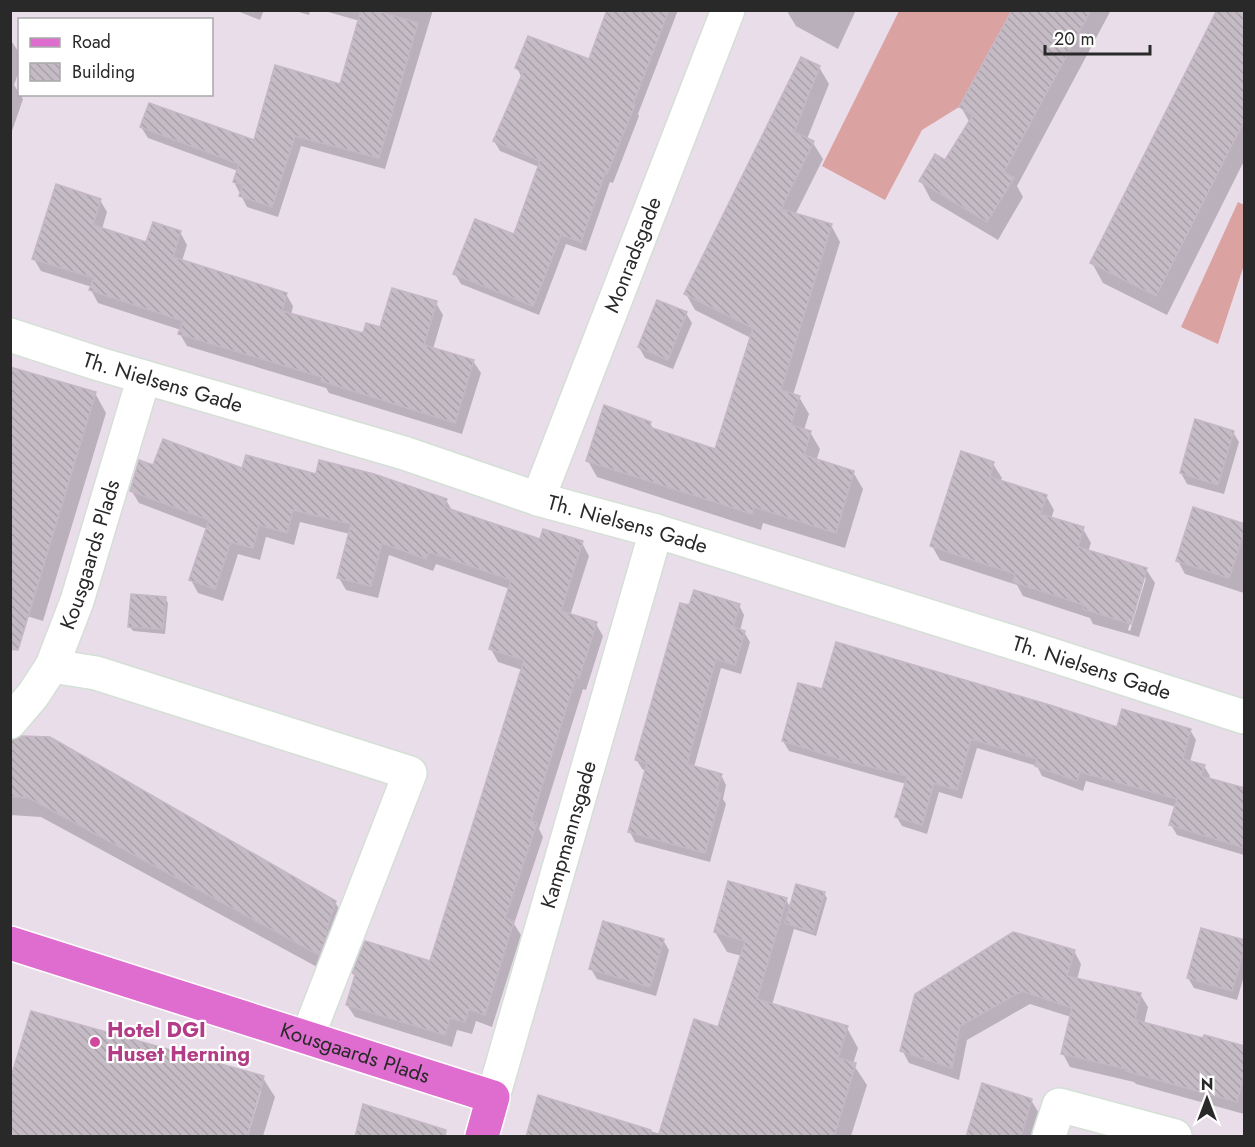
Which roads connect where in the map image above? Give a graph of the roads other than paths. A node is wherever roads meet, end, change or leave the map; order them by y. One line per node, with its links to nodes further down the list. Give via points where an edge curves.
1 (728, 10): 4 (street, Monradsgade)
2 (10, 334): 3 (street, Th. Nielsens Gade)
3 (144, 377): 4 (street, Th. Nielsens Gade, via 404,453); 6 (street, Kousgaards Plads, via 77,601)
4 (538, 499): 5 (street, Th. Nielsens Gade)
5 (656, 531): 7 (street, Th. Nielsens Gade); 11 (street, Kampmannsgade)
6 (52, 666): 8 (street, Kousgaards Plads); 10 (street, via 96,673 410,773)
7 (1245, 717)
8 (10, 722)
9 (10, 943): 10 (main road, Kousgaards Plads)
10 (307, 1038): 11 (main road, Kousgaards Plads)
11 (493, 1097): 12 (main road, Kampmannsgade)
12 (482, 1137)
13 (1049, 1137): 14 (street, via 1059,1105)
14 (1175, 1137)

